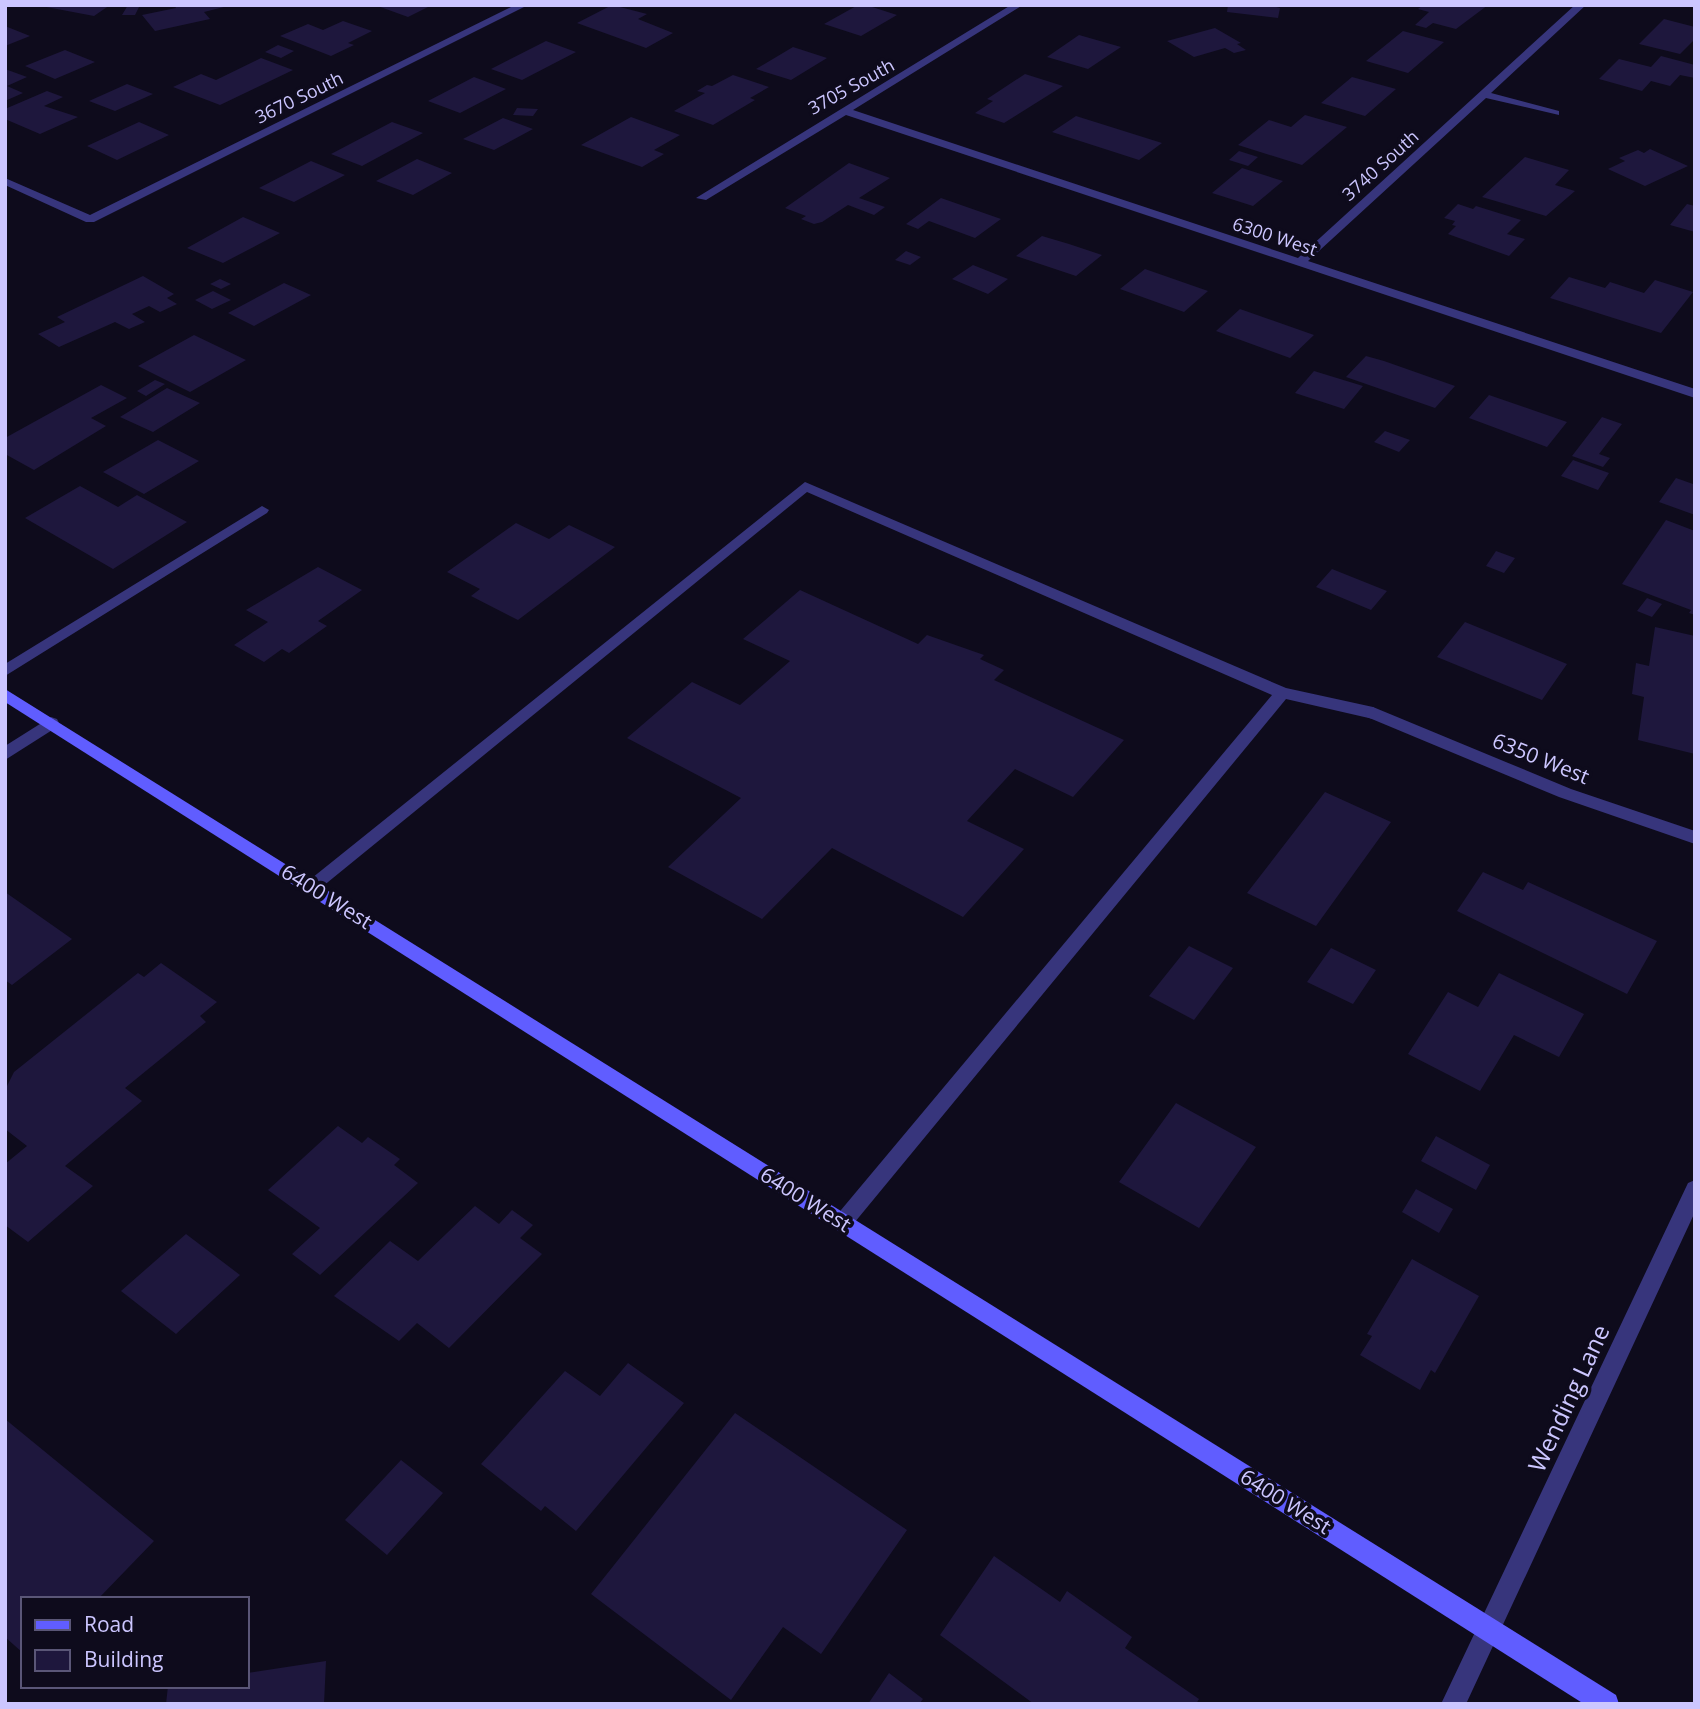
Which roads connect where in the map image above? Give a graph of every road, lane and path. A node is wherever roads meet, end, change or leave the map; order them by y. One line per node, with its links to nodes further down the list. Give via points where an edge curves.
1 (523, 5): 7 (street, 3670 South, via 90,219)
2 (1018, 5): 5 (street, 3705 South)
3 (1581, 5): 4 (street, 3740 South)
4 (1484, 94): 6 (street); 9 (street, 3740 South)
5 (845, 111): 8 (street, 3705 South); 9 (street, 6300 West)
6 (1555, 113)
7 (5, 181)
8 (702, 198)
9 (1300, 262): 10 (street, 6300 West)
10 (1695, 394)
11 (262, 510): 12 (street)
12 (5, 671)
13 (1282, 693): 17 (street, 6350 West, via 1373,713 1565,793); 18 (street, 6350 West, via 805,486); 20 (street)
14 (5, 694): 15 (street, 6400 West)
15 (51, 723): 16 (street); 18 (street, 6400 West)
16 (5, 754)
17 (1695, 838)
18 (311, 886): 20 (street, 6400 West)
19 (1695, 1189): 21 (street, Wending Lane)
20 (842, 1222): 21 (street, 6400 West)
21 (1489, 1629): 22 (street, Wending Lane); 23 (street, 6400 West)
22 (1453, 1704)
23 (1607, 1704)

